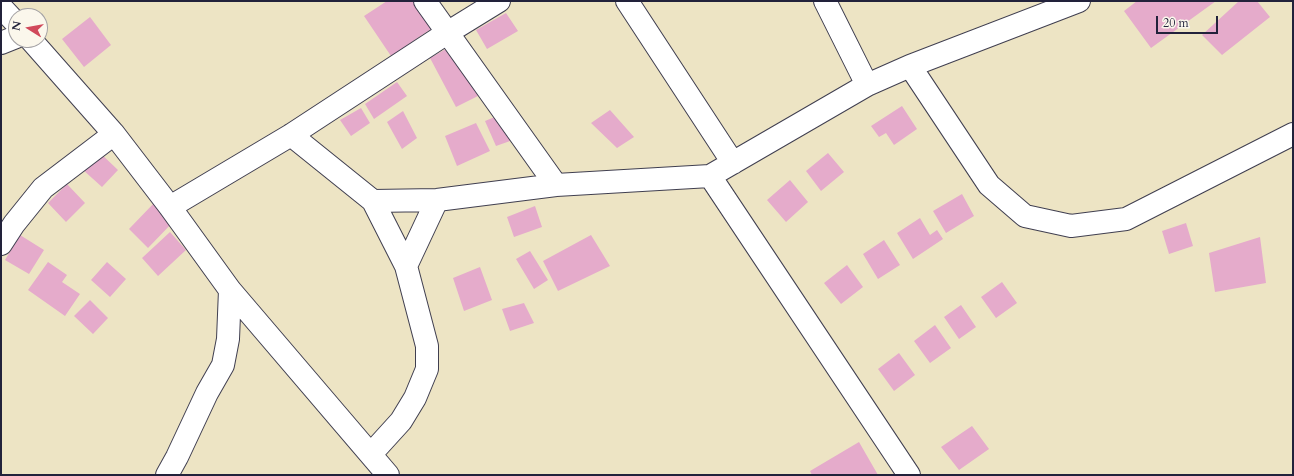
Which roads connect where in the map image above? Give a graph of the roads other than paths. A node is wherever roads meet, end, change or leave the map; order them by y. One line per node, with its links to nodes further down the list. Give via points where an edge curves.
1 (425, 1): 8 (street)
2 (499, 1): 8 (street)
3 (627, 1): 15 (street)
4 (825, 1): 11 (street)
5 (1079, 1): 10 (street)
6 (1, 7): 7 (street)
7 (8, 14)
8 (447, 33): 14 (street); 17 (street)
9 (38, 48): 12 (street)
10 (910, 66): 11 (street); 13 (street, via 989,185 1025,216 1071,226 1126,219)
11 (867, 85): 15 (street)
12 (114, 134): 20 (street); 21 (street, via 43,188)
13 (1293, 134)
14 (290, 135): 19 (street); 20 (street)
15 (733, 163): 16 (street)
16 (710, 176): 17 (street); 27 (street)
17 (556, 185): 18 (street)
18 (437, 200): 19 (street); 22 (street)
19 (373, 201): 22 (street)
20 (170, 207): 23 (street)
21 (1, 244)
22 (406, 266): 24 (street, via 427,346 427,369 415,398 401,421)
23 (230, 290): 24 (street); 25 (street, via 228,338 223,365)
24 (371, 454): 26 (street)
25 (167, 475)
26 (388, 475)
27 (909, 475)

